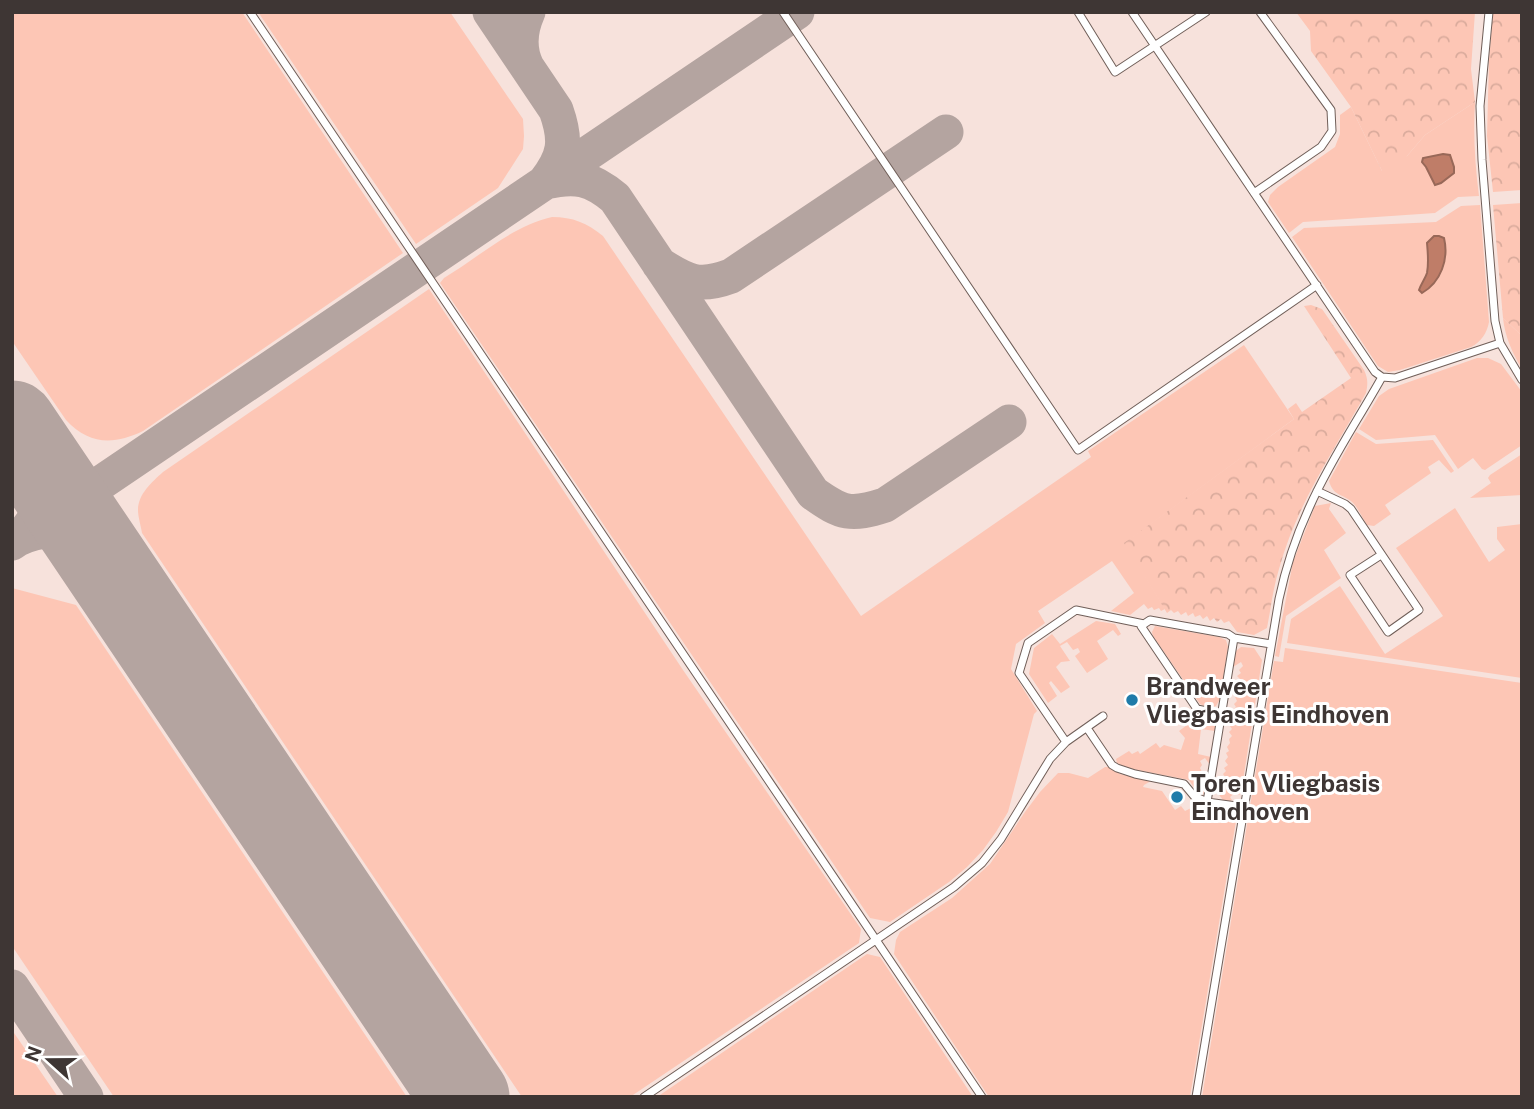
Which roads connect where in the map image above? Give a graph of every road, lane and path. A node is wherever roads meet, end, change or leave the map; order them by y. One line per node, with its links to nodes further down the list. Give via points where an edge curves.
1 (250, 12): 25 (lane)
2 (783, 12): 10 (lane, via 1078,450)
3 (1078, 12): 8 (lane, via 1115,72)
4 (1132, 12): 8 (lane)
5 (1206, 12): 8 (lane)
6 (1260, 12): 9 (lane, via 1331,110 1332,131 1321,147)
7 (1489, 12): 11 (lane, via 1482,160)
8 (1155, 47): 9 (lane)
9 (1254, 193): 10 (lane)
10 (1317, 285): 12 (lane)
11 (1500, 343): 12 (lane, via 1395,378); 13 (lane)
12 (1382, 377): 14 (lane)
13 (1522, 380)
14 (1317, 491): 15 (lane, via 1351,509); 18 (lane, via 1285,571)
15 (1381, 555): 15 (lane, via 1419,610 1388,632 1350,575)
16 (1144, 624): 17 (lane, via 1150,620); 19 (lane, via 1141,626 1197,709); 22 (lane, via 1076,610 1028,643 1019,673)
17 (1234, 638): 18 (lane); 19 (lane)
18 (1271, 644): 24 (lane)
19 (1222, 714): 23 (lane)
20 (1103, 716): 21 (lane)
21 (1087, 728): 22 (lane); 23 (lane, via 1112,765 1185,784 1194,796)
22 (1066, 741): 25 (lane, via 982,863)
23 (1208, 802): 24 (lane)
24 (1244, 807): 28 (lane)
25 (877, 940): 26 (lane); 27 (lane)
26 (644, 1097)
27 (982, 1097)
28 (1196, 1097)

